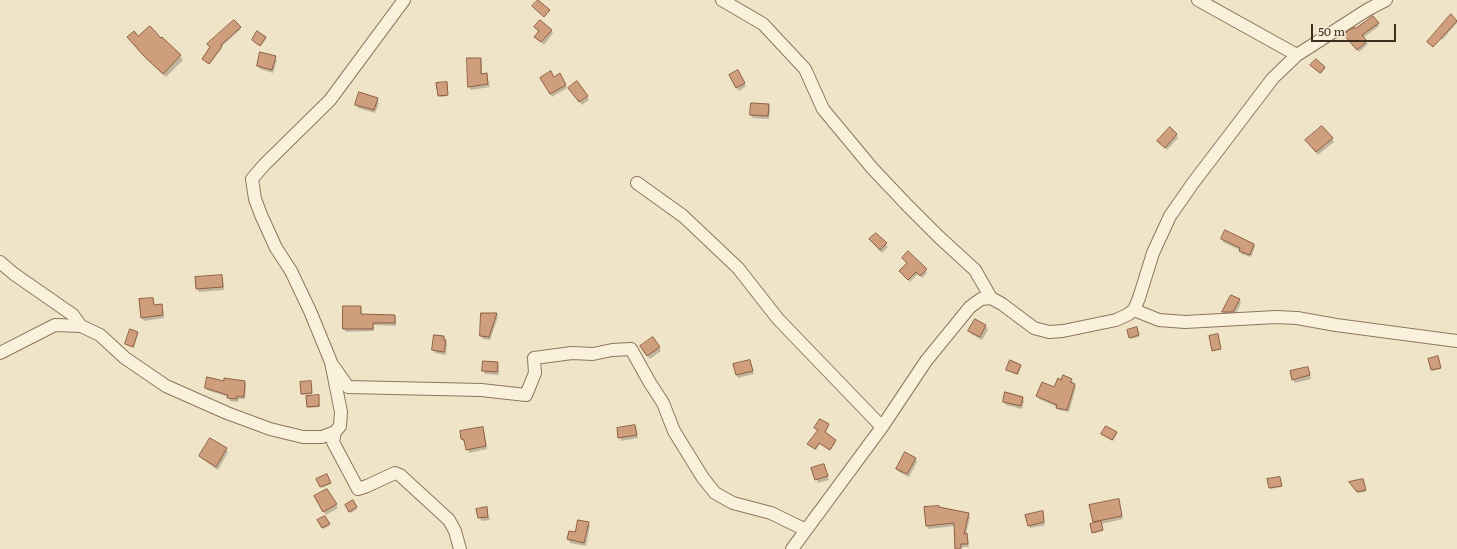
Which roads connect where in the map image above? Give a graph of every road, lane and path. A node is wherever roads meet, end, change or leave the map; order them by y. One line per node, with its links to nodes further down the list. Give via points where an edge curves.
1 (404, 0): 13 (street, via 330,100 252,179 260,215 310,311)
2 (722, 0): 8 (street, via 763,24 805,69 823,109 902,200 975,270)
3 (1198, 0): 5 (street)
4 (1386, 0): 5 (street)
5 (1298, 55): 9 (street, via 1273,78 1170,216 1153,253)
6 (637, 183): 14 (street, via 684,216 738,268 778,319)
7 (0, 262): 10 (street, via 73,315)
8 (991, 298): 9 (street, via 1034,328 1049,332 1116,320); 14 (street, via 980,299 962,316 926,361)
9 (1134, 310): 11 (street, via 1159,320 1185,322 1276,317)
10 (81, 326): 12 (street, via 55,325); 15 (street, via 100,335 125,358 166,386 227,413 270,429 303,437 322,437)
11 (1457, 341)
12 (0, 353)
13 (331, 362): 15 (street, via 341,412 340,426); 16 (street, via 348,387 481,390 526,395 535,373 534,358 631,349 663,403 674,431 715,493 733,503 771,513)
14 (882, 427): 16 (street)
15 (335, 432): 17 (street, via 333,442 358,488 395,473 449,520)
16 (806, 530): 18 (street)
17 (460, 549)
18 (792, 549)

